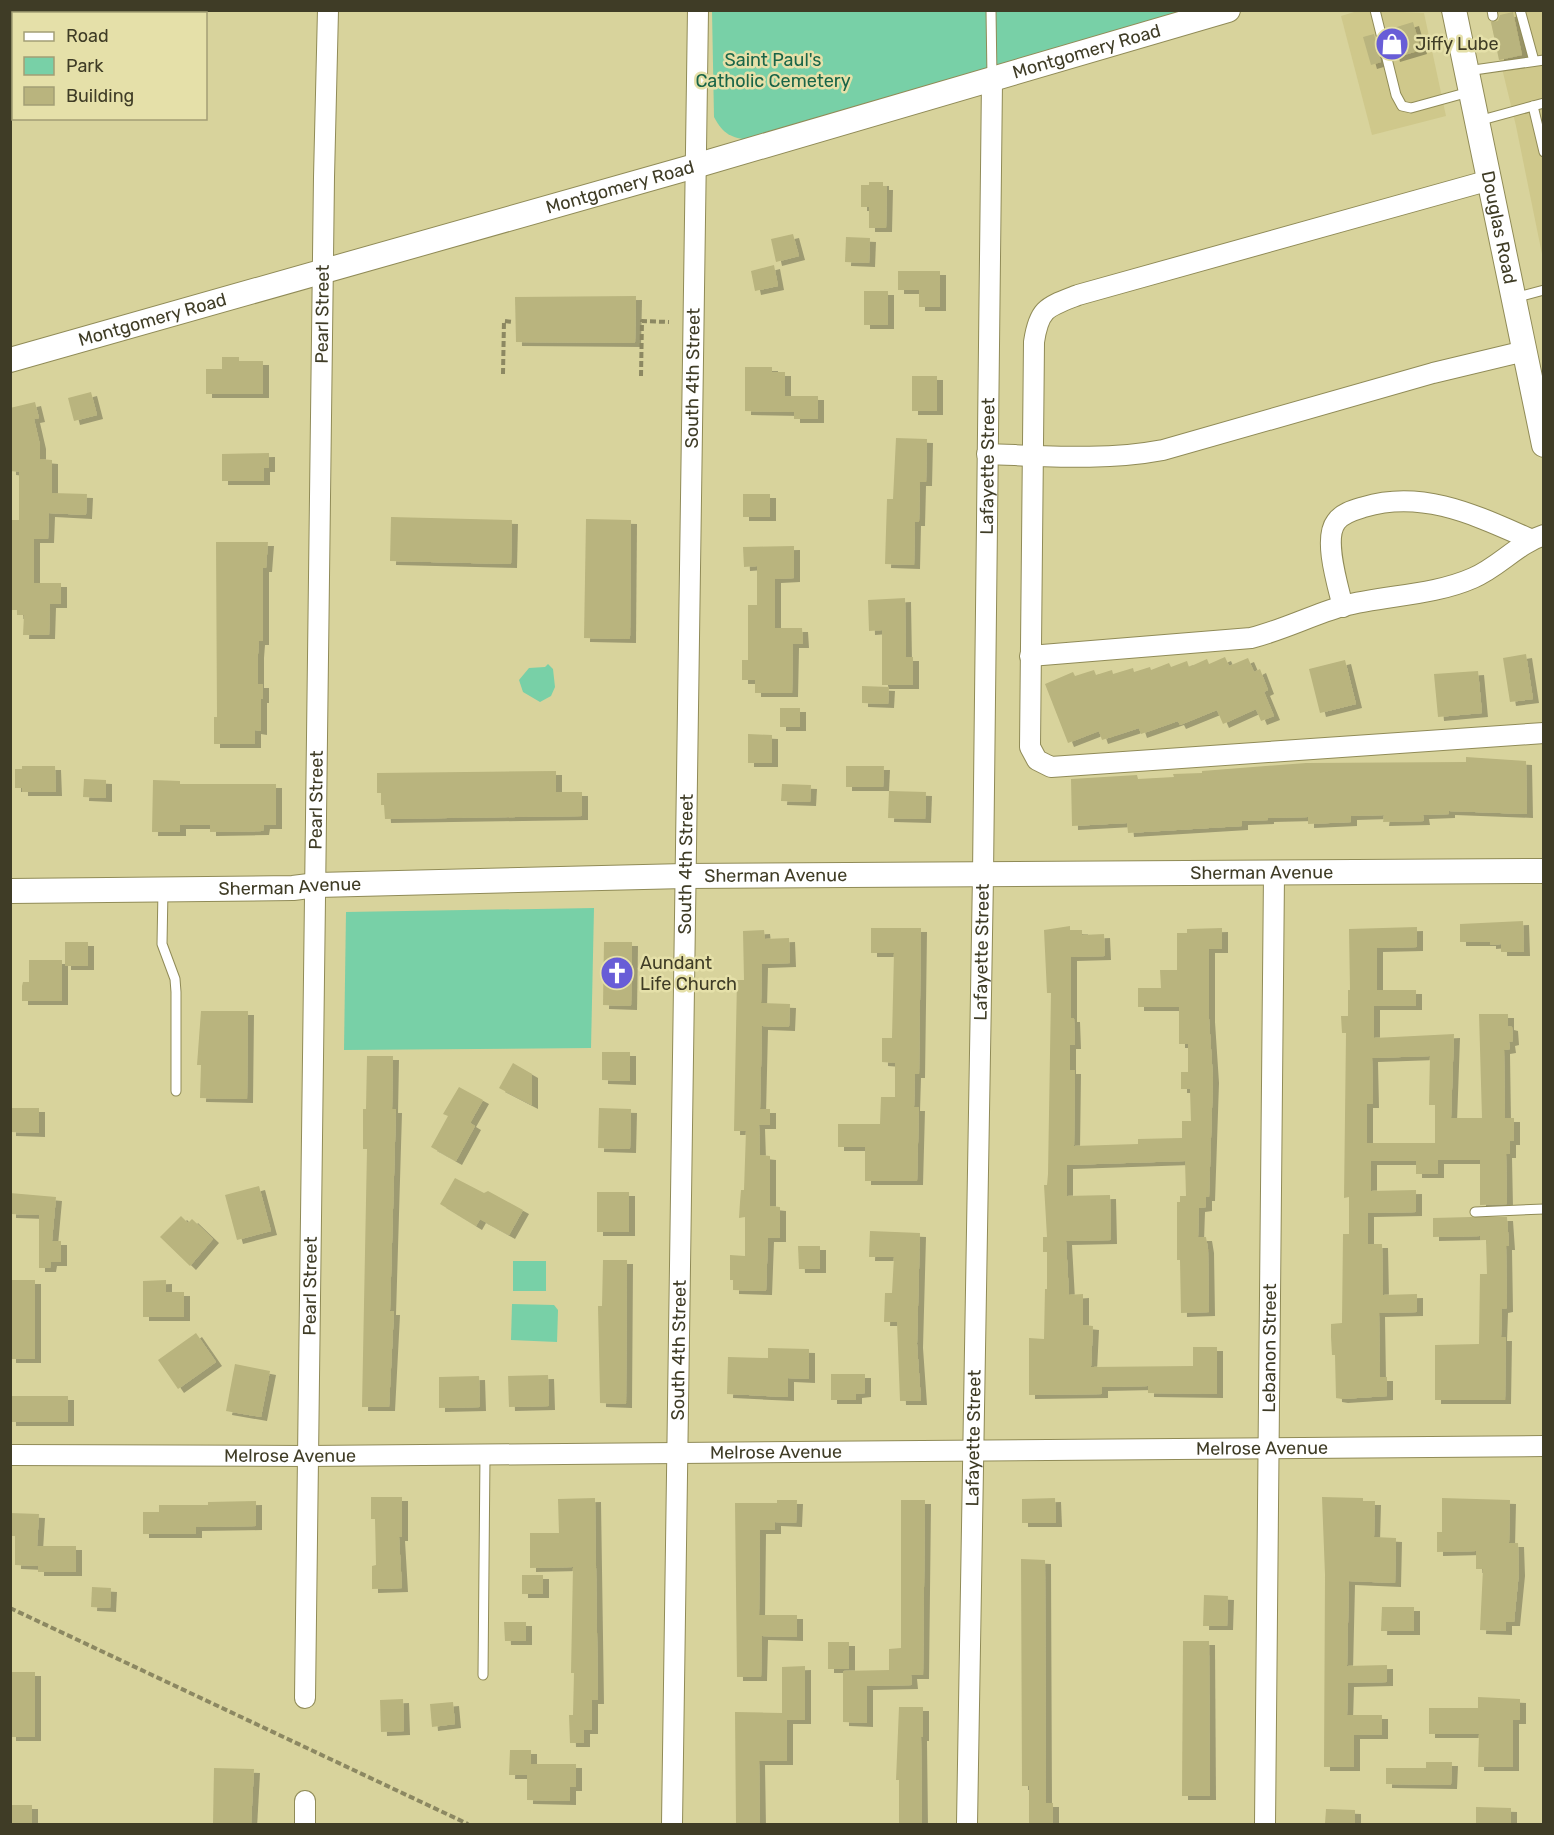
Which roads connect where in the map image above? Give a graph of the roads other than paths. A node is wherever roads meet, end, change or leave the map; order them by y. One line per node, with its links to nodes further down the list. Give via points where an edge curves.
1 (328, 10): 17 (street, Pearl Street)
2 (698, 10): 15 (street, South 4th Street)
3 (991, 10): 9 (lane)
4 (1228, 10): 9 (street, Montgomery Road)
5 (1374, 10): 10 (lane, via 1402,106 1411,108)
6 (1454, 10): 10 (street, Douglas Road)
7 (1520, 10): 8 (lane)
8 (1539, 60): 10 (lane, via 1503,62)
9 (992, 81): 15 (street, Montgomery Road); 23 (street, Lafayette Street)
10 (1469, 81): 13 (street, Douglas Road)
11 (1544, 103): 12 (lane)
12 (1533, 106): 13 (lane); 14 (lane)
13 (1478, 121): 16 (street, Douglas Road)
14 (1544, 152)
15 (695, 166): 17 (street, Montgomery Road); 32 (street, South 4th Street)
16 (1490, 180): 19 (street, Douglas Road); 24 (street, via 1047,307 1037,321 1034,342)
17 (322, 270): 21 (street, Montgomery Road); 33 (street, Pearl Street)
18 (1544, 290): 19 (lane)
19 (1514, 298): 20 (street, Douglas Road)
20 (1525, 351): 22 (street, Douglas Road); 24 (street, via 1433,373 1163,450 1123,456)
21 (10, 360)
22 (1544, 445)
23 (987, 454): 24 (street); 31 (street, Lafayette Street)
24 (1033, 456): 27 (street)
25 (1537, 537): 26 (street, via 1474,578); 26 (street, via 1430,502 1373,504 1348,512 1335,522 1330,543)
26 (1342, 607): 27 (street, via 1251,638)
27 (1030, 656): 28 (street, via 1030,747 1037,760 1051,767)
28 (1544, 733)
29 (1544, 871): 30 (street, Sherman Avenue)
30 (1274, 874): 31 (street, Sherman Avenue); 40 (street, Lebanon Street)
31 (983, 875): 32 (street, Sherman Avenue); 41 (street, Lafayette Street)
32 (684, 876): 33 (street, Sherman Avenue); 42 (street, South 4th Street)
33 (317, 885): 34 (street, Sherman Avenue); 45 (street, Pearl Street)
34 (163, 890): 35 (street, Sherman Avenue); 36 (lane, via 162,944 176,992)
35 (10, 891)
36 (176, 1091)
37 (1544, 1209): 38 (lane)
38 (1475, 1212)
39 (1544, 1446): 40 (street, Melrose Avenue)
40 (1269, 1447): 41 (street, Melrose Avenue); 52 (street, Lebanon Street)
41 (974, 1451): 42 (street, Melrose Avenue); 51 (street, Lafayette Street)
42 (675, 1453): 44 (street, Melrose Avenue); 50 (street, South 4th Street)
43 (10, 1455): 45 (street, Melrose Avenue)
44 (485, 1455): 45 (street, Melrose Avenue); 46 (lane)
45 (308, 1456): 47 (street, Pearl Street)
46 (483, 1675)
47 (305, 1698)
48 (305, 1801): 49 (street)
49 (305, 1824)
50 (672, 1824)
51 (967, 1824)
52 (1265, 1824)

